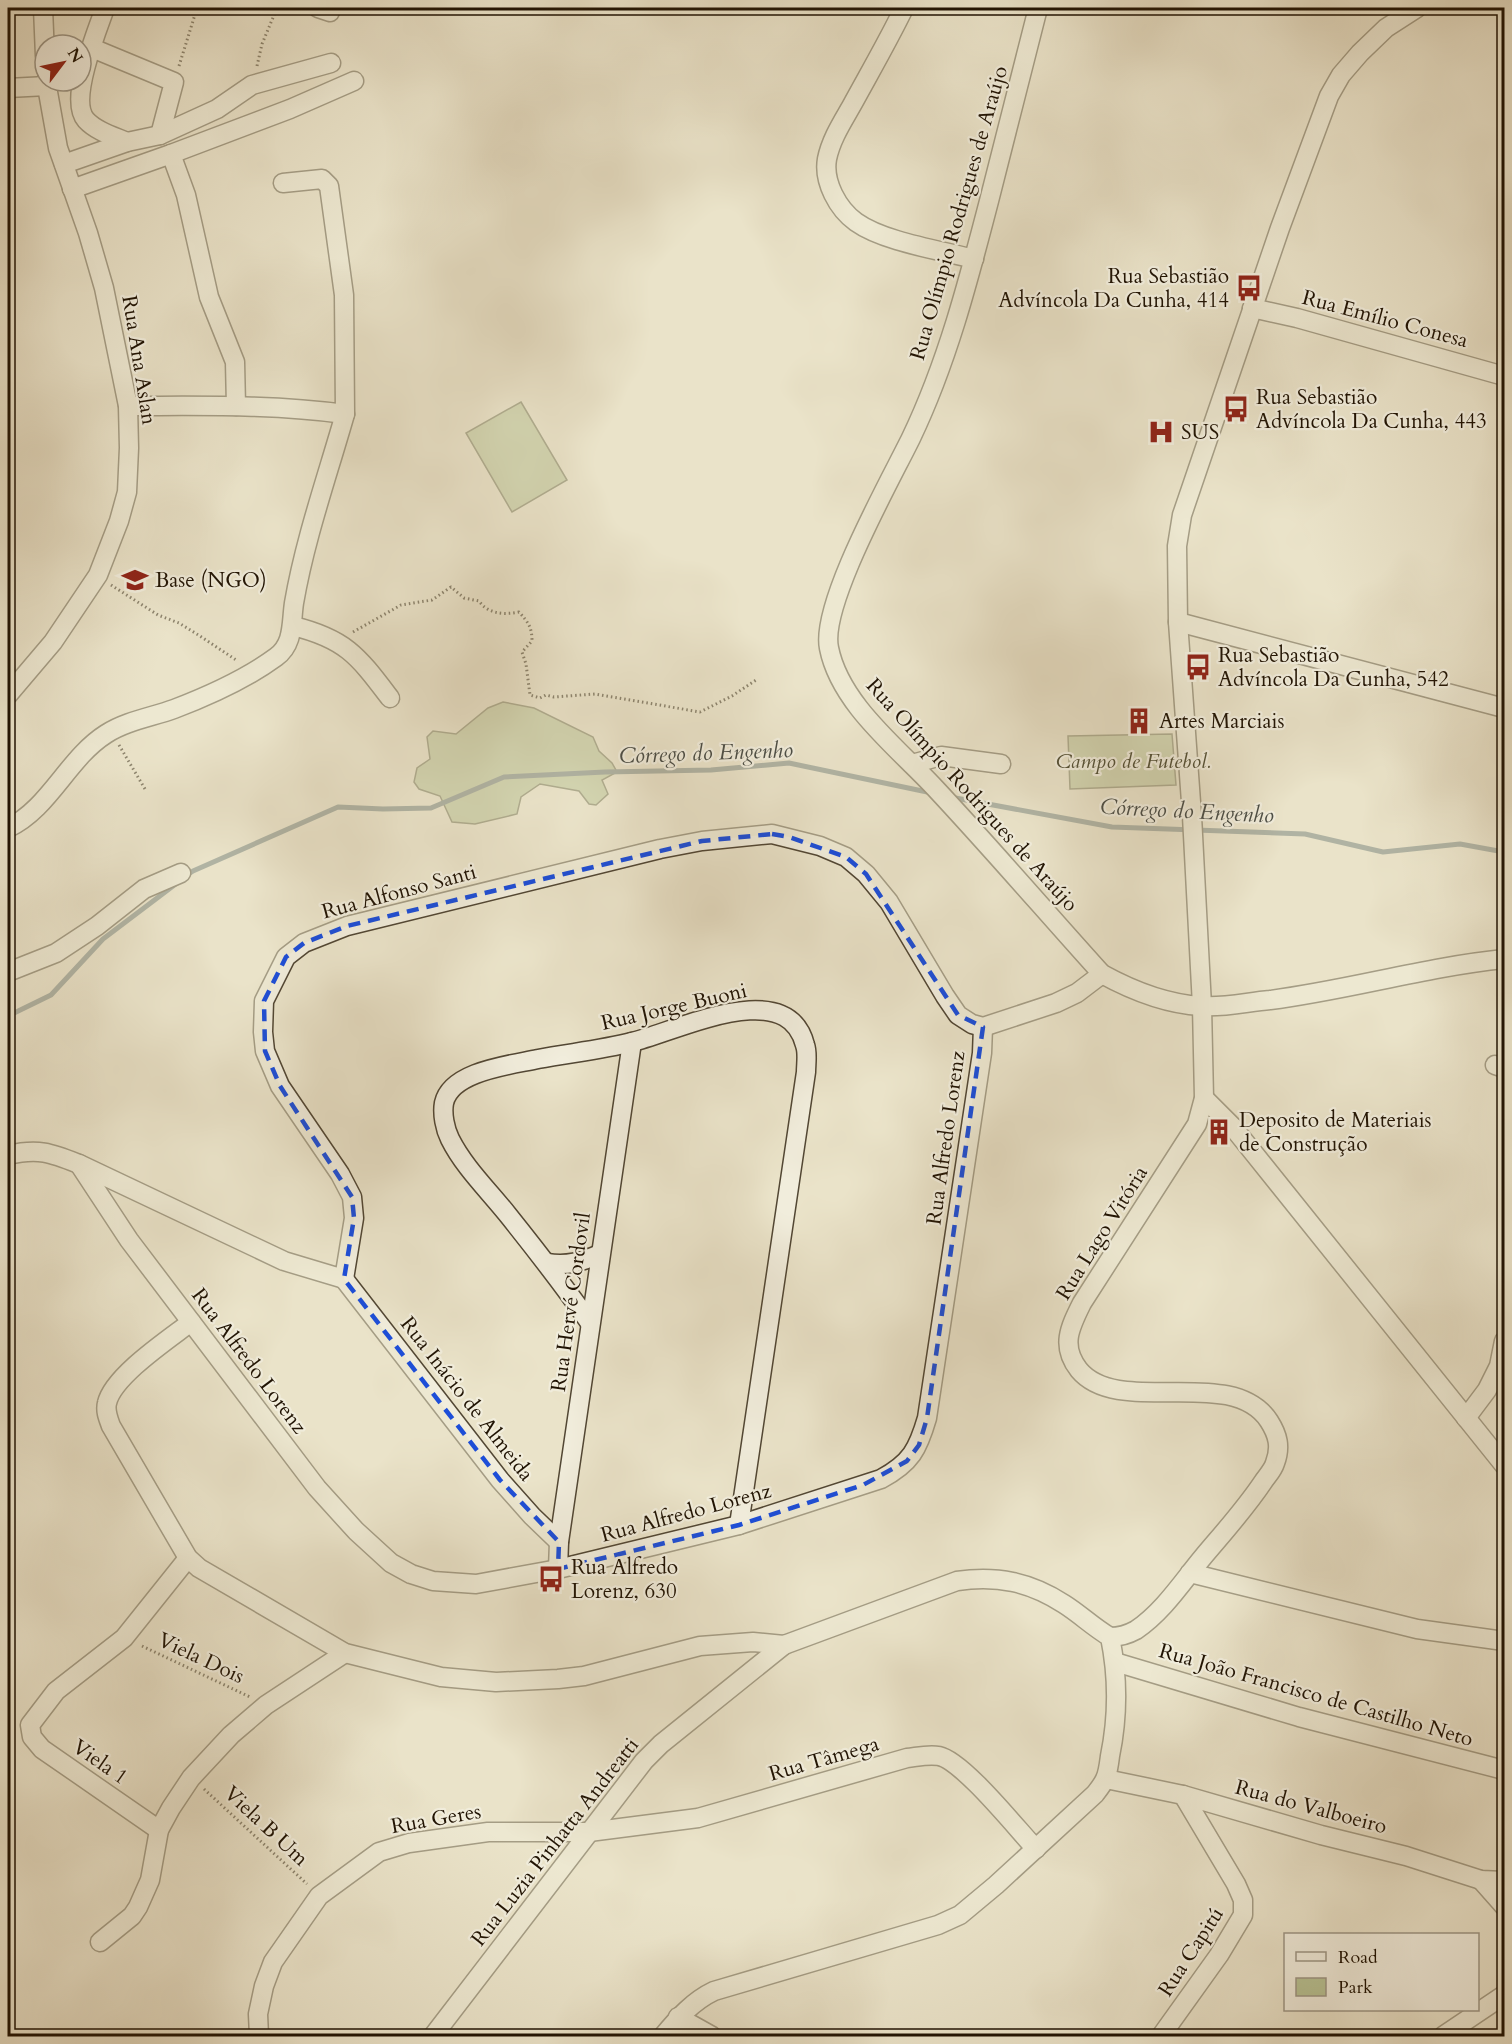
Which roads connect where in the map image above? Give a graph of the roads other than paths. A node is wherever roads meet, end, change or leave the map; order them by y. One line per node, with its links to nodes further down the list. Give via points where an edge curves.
1 (43, 8): 6 (street)
2 (105, 8): 7 (street)
3 (904, 8): 21 (street, via 836,134 827,159 827,178 832,193 857,223 893,238)
4 (1038, 8): 21 (street, Rua Olímpio Rodrigues de Araújo)
5 (1417, 8): 22 (street, Rua Lago Vitória, via 1386,28 1360,53 1329,96)
6 (44, 33)
7 (93, 45)
8 (93, 48): 15 (street, via 174,82)
9 (331, 63): 15 (street, via 252,85 217,109)
10 (354, 81): 17 (street)
11 (33, 85): 12 (street)
12 (8, 88)
13 (48, 93): 18 (street, Rua Ana Aslan)
14 (80, 93): 16 (street, via 84,118 95,128)
15 (160, 135): 16 (street)
16 (127, 142): 18 (street)
17 (171, 154): 20 (street); 25 (street, via 186,195 209,297 235,362)
18 (61, 156): 20 (street, Rua Ana Aslan)
19 (283, 183): 26 (street, via 322,179 329,186 344,295)
20 (72, 189): 24 (street, Rua Ana Aslan, via 104,288)
21 (974, 259): 32 (street, Rua Olímpio Rodrigues de Araújo, via 946,353 916,428 846,571 828,636 833,663 845,686 863,713)
22 (1252, 308): 23 (street, Rua Emílio Conesa); 27 (street, Rua Lago Vitória, via 1182,515 1177,546)
23 (1504, 376)
24 (128, 406): 25 (street); 29 (street, Rua Ana Aslan, via 127,492 98,575 53,642)
25 (236, 406): 26 (street)
26 (345, 414): 28 (street, via 302,562)
27 (1178, 622): 31 (street); 39 (street, Rua Lago Vitória)
28 (293, 626): 30 (street, via 322,633 340,643); 34 (street, via 283,651 252,672 202,697 108,733 86,750 29,814)
29 (8, 695)
30 (390, 698)
31 (1504, 708)
32 (912, 764): 33 (street, via 941,756); 38 (street, Rua Olímpio Rodrigues de Araújo)
33 (1001, 764)
34 (8, 828)
35 (181, 873): 37 (street, via 144,889 56,953)
36 (1504, 959): 39 (street, Rua Olímpio Rodrigues de Araújo, via 1451,965 1300,996)
37 (8, 972)
38 (1102, 974): 39 (street, Rua Olímpio Rodrigues de Araújo, via 1150,997); 40 (street, via 1056,1003)
39 (1202, 1006): 42 (street, Rua Lago Vitória)
40 (983, 1027): 47 (street, Rua Alfonso Santi, via 958,1015 889,902 866,874 846,858 820,846 772,834 660,849 346,926 304,943 286,957 264,1000 263,1032 265,1051 280,1086 352,1197 354,1218); 53 (street, Rua Alfredo Lorenz, via 929,1406 919,1445 908,1461 881,1479)
41 (632, 1042): 45 (street, Rua Hervé Cordovil); 46 (street, Rua Jorge Buoni, via 487,1069 449,1090 444,1104 450,1138 469,1168); 53 (street, Rua Jorge Buoni, via 757,1008 791,1019 806,1046 806,1072)
42 (1204, 1098): 51 (street, via 1232,1126); 57 (street, Rua Lago Vitória, via 1197,1124 1082,1303 1068,1338 1074,1364 1092,1382 1119,1390 1240,1398 1257,1406 1269,1420 1279,1442 1275,1465)
43 (8, 1155): 44 (street, via 46,1152)
44 (80, 1164): 47 (street, via 284,1261); 48 (street, Rua Alfredo Lorenz)
45 (600, 1254): 46 (street, via 575,1264); 49 (street, Rua Hervé Cordovil)
46 (547, 1263): 49 (street, Rua Jorge Buoni)
47 (344, 1280): 54 (street, Rua Inácio de Almeida, via 500,1480)
48 (191, 1322): 55 (street, via 121,1379 110,1394 106,1413); 56 (street, Rua Alfredo Lorenz, via 317,1488 392,1563 433,1581 476,1584)
49 (590, 1323): 54 (street, Rua Hervé Cordovil)
50 (1504, 1341): 51 (street, via 1487,1390)
51 (1466, 1418): 52 (street)
52 (1504, 1465)
53 (740, 1525): 56 (street, Rua Alfredo Lorenz)
54 (559, 1542): 56 (street, Rua Hervé Cordovil)
55 (188, 1558): 61 (street); 66 (street, Viela 1, via 124,1638 56,1691 31,1720 29,1729 42,1749)
56 (558, 1569)
57 (1190, 1573): 58 (street, Rua Lago Vitória, via 1166,1603 1136,1630); 59 (street, via 1417,1629)
58 (1110, 1637): 60 (street, via 1037,1588 978,1578 957,1581); 62 (street)
59 (1504, 1641)
60 (784, 1645): 61 (street, via 753,1642 700,1646 584,1676 496,1682 441,1677); 67 (street, Rua Luzia Pinhatta Andreatti, via 661,1744)
61 (345, 1653): 66 (street, via 266,1705 231,1735 191,1778)
62 (1115, 1662): 63 (street, Rua João Francisco de Castilho Neto, via 1299,1717); 64 (street, via 1117,1690)
63 (1504, 1770)
64 (1106, 1779): 65 (street, Rua do Valboeiro); 68 (street)
65 (1183, 1795): 69 (street, Rua do Valboeiro); 79 (street, Rua Capitú, via 1236,1884 1243,1915)
66 (159, 1830): 72 (street, via 150,1880 138,1907)
67 (589, 1832): 68 (street, Rua Tâmega, via 698,1818 907,1758 941,1756 973,1780); 75 (street, Rua Geres, via 488,1832 409,1843 379,1852 320,1896 273,1962 258,2014); 76 (street, Rua Luzia Pinhatta Andreatti)
68 (1035, 1849): 74 (street, via 960,1915 938,1925 723,1987)
69 (1480, 1880): 70 (street, Rua do Valboeiro); 71 (street)
70 (1504, 1881)
71 (1504, 1906)
72 (100, 1942)
73 (1504, 1995): 80 (street)
74 (678, 2017): 77 (street); 78 (street)
75 (259, 2037)
76 (433, 2037)
77 (663, 2037)
78 (712, 2037)
79 (1161, 2037)
80 (1443, 2037)

